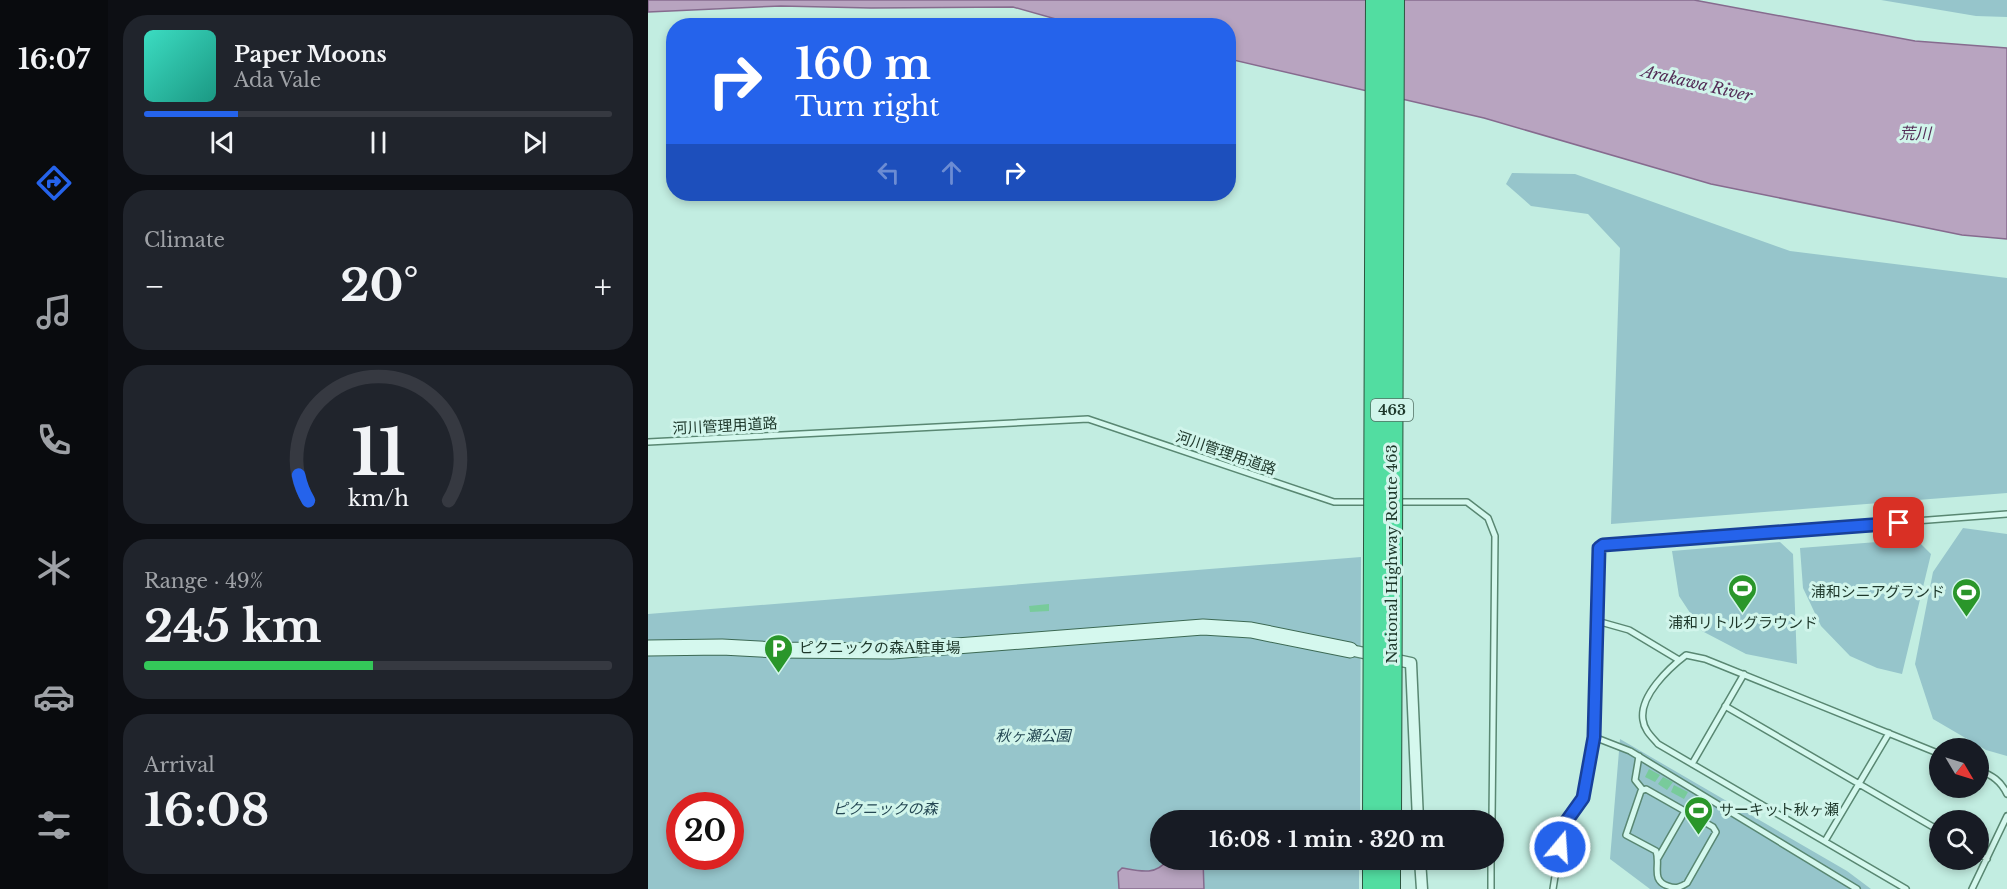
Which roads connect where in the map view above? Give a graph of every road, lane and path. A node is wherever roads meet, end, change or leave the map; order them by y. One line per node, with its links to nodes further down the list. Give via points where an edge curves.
1 (1376, 0): 22 (highway, National Highway Route 463 / 463, bridge)
2 (1394, 0): 23 (highway, National Highway Route 463 / 463, bridge)
3 (648, 442): 4 (lane, 河川管理用道路, via 1088,419 1334,502)
4 (1378, 502)
5 (1389, 502): 25 (lane, via 1467,502 1488,518 1495,536)
6 (2007, 514): 7 (lane, via 1603,545 1598,552)
7 (1597, 621): 10 (lane, via 1629,630); 14 (lane)
8 (648, 648): 9 (street, via 892,651 1203,627 1251,630)
9 (1350, 650): 24 (street, via 1411,663)
10 (1679, 660): 11 (lane, via 1686,655 1705,659); 17 (lane, via 1660,678 1645,702 1642,719 1658,744)
11 (1744, 674): 12 (lane); 13 (lane)
12 (1725, 706): 17 (lane); 19 (lane)
13 (1889, 733): 15 (lane); 19 (lane)
14 (1594, 737): 16 (lane); 41 (lane, via 1583,798 1563,826)
15 (1929, 749)
16 (1639, 756): 20 (lane, via 1635,780); 42 (lane)
17 (1692, 764): 29 (lane)
18 (1989, 774): 21 (lane)
19 (1859, 784): 28 (lane); 29 (lane)
20 (1643, 790): 26 (lane); 31 (lane, via 1626,835 1656,851)
21 (2007, 794)
22 (1373, 810)
23 (1390, 810)
24 (1418, 810)
25 (1492, 810)
26 (1685, 811): 31 (lane); 31 (lane, via 1713,827 1714,838 1687,883 1680,887 1661,883 1657,877)
27 (2007, 816): 30 (lane)
28 (1929, 825)
29 (1824, 842): 43 (lane)
30 (1989, 855)
31 (1658, 858)
32 (1373, 870): 37 (highway)
33 (1390, 870): 38 (highway)
34 (1421, 870): 39 (street)
35 (1491, 870): 40 (lane)
36 (1982, 870): 44 (lane)
37 (1373, 889)
38 (1390, 889)
39 (1422, 889)
40 (1491, 889)
41 (1552, 889)
42 (1857, 889)
43 (1906, 889)
44 (1972, 889)

